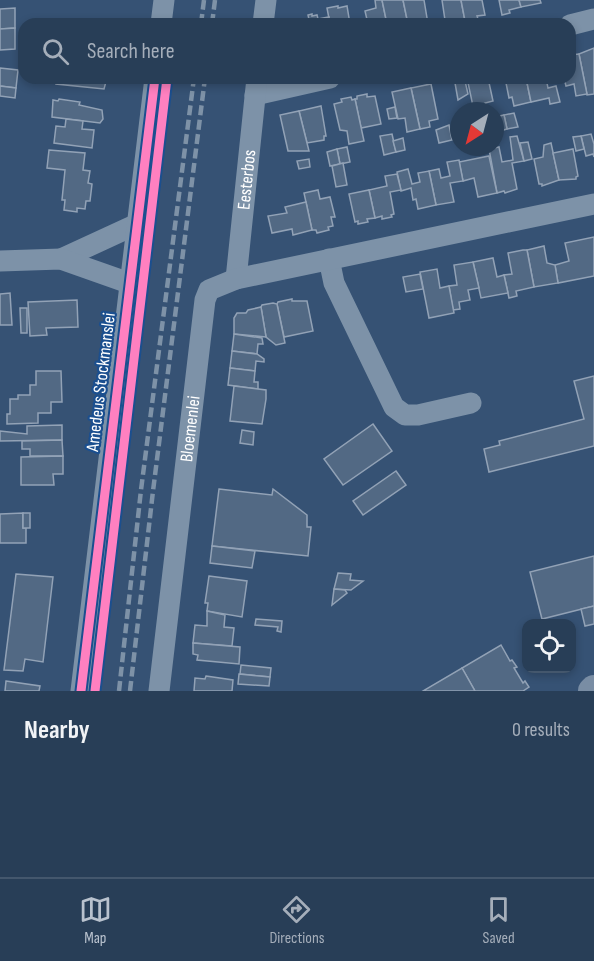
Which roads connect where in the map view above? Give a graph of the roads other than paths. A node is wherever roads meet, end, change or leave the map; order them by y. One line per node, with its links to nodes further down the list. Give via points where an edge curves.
1 (164, 0): 3 (street)
2 (266, 0): 4 (street)
3 (162, 18)
4 (264, 18)
5 (594, 20): 6 (street)
6 (576, 24)
7 (154, 84): 11 (street, Amedeus Stockmanslei)
8 (274, 84): 9 (street)
9 (256, 86): 15 (street, Eesterbos)
10 (594, 204): 13 (street, Bloemenlei)
11 (137, 224): 12 (street); 16 (street, Amedeus Stockmanslei)
12 (61, 259): 14 (street); 16 (street)
13 (329, 259): 15 (street, Bloemenlei); 17 (street, via 334,283 394,407 405,415 418,415)
14 (0, 261)
15 (236, 279): 19 (street, Bloemenlei, via 214,286 205,300)
16 (129, 283): 18 (street, Amedeus Stockmanslei)
17 (471, 403)
18 (81, 691)
19 (159, 691)

